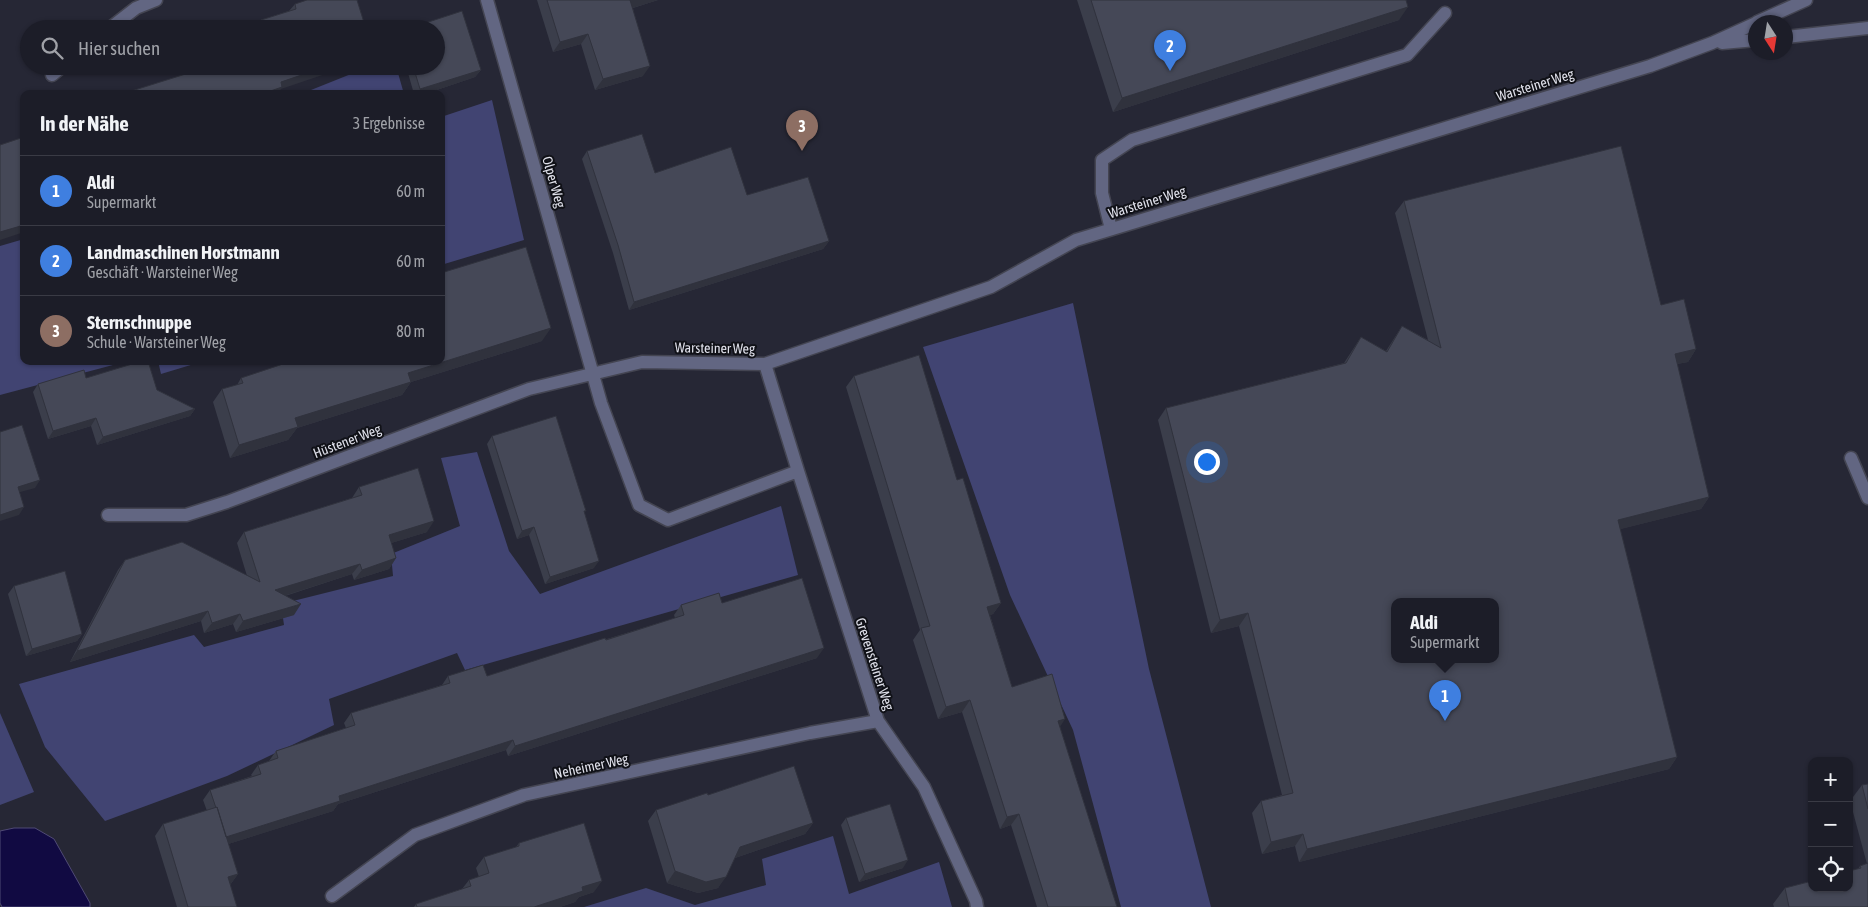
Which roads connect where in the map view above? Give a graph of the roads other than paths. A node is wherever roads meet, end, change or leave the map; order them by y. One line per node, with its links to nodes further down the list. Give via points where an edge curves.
1 (156, 0): 6 (street, via 136,8)
2 (487, 0): 14 (street, Olper Weg)
3 (1806, 0): 5 (street, Warsteiner Weg)
4 (1445, 13): 12 (street, via 1407,55 1132,140 1102,160 1102,193)
5 (1773, 15)
6 (121, 20)
7 (1748, 27): 11 (street, Warsteiner Weg)
8 (1868, 28): 9 (street)
9 (1793, 36)
10 (1748, 41): 11 (street, Warsteiner Weg)
11 (1712, 43): 12 (street, Warsteiner Weg, via 1650,66)
12 (1111, 229): 13 (street, Warsteiner Weg, via 1076,240 991,287)
13 (766, 364): 14 (street, Warsteiner Weg, via 642,362); 16 (street, Grevensteiner Weg)
14 (594, 372): 16 (street, via 601,403 638,505 668,520); 18 (street, Hüstener Weg, via 528,389 186,515)
15 (1851, 458): 17 (street)
16 (798, 471): 19 (street, Grevensteiner Weg)
17 (1868, 498)
18 (108, 515)
19 (878, 721): 20 (street, Neheimer Weg, via 524,795 415,835); 21 (street, Grevensteiner Weg, via 924,787)
20 (332, 896)
21 (977, 907)

